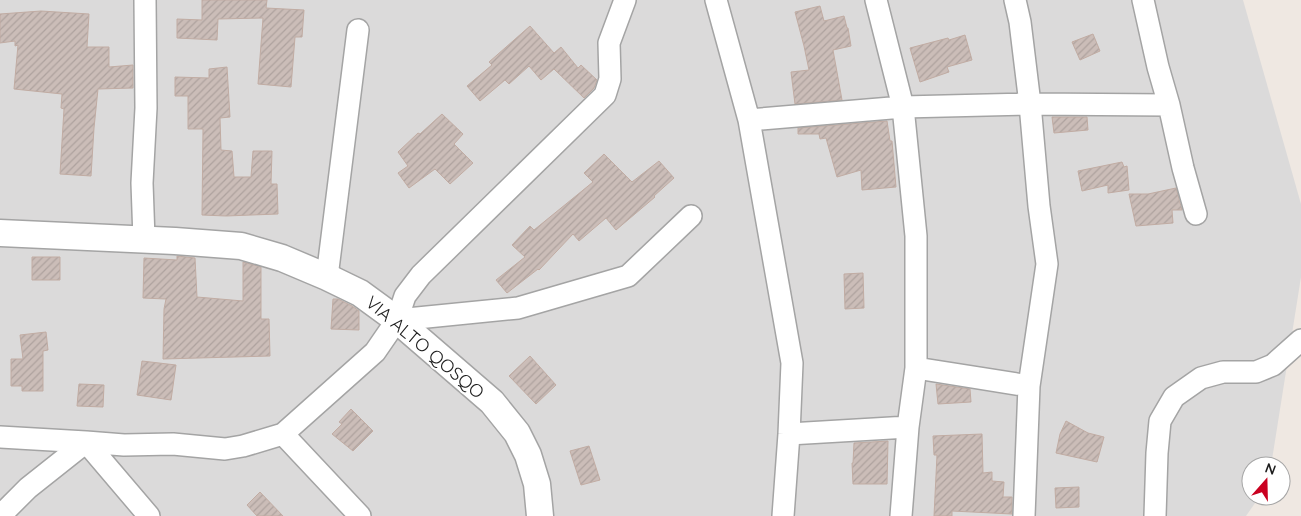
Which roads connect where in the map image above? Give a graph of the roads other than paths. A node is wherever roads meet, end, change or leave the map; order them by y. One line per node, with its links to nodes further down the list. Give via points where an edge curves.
1 (145, 0): 15 (street)
2 (624, 0): 17 (street, via 609,43 610,79 605,94 421,275 405,296)
3 (716, 0): 11 (street)
4 (876, 0): 10 (street)
5 (1015, 0): 8 (street)
6 (1143, 0): 9 (street)
7 (358, 30): 16 (street)
8 (1030, 104): 9 (street); 10 (street); 20 (street, via 1047,264)
9 (1169, 105): 12 (street)
10 (903, 107): 11 (street); 19 (street, via 916,236)
11 (749, 120): 23 (street, via 792,363)
12 (1196, 214)
13 (691, 216): 17 (street, via 628,276 518,308)
14 (0, 233): 15 (street, VIA ALTO QOSQO)
15 (144, 239): 16 (street, VIA ALTO QOSQO, via 241,246)
16 (327, 276): 17 (street, VIA ALTO QOSQO, via 360,293)
17 (397, 320): 22 (street, via 375,352); 29 (street, VIA ALTO QOSQO, via 492,402 517,433 537,484)
18 (1301, 340): 33 (street, via 1273,365 1256,372 1223,372 1201,378 1174,397 1160,421)
19 (916, 368): 20 (street); 21 (street)
20 (1029, 386): 32 (street)
21 (908, 428): 23 (street); 31 (street)
22 (283, 434): 25 (street, via 225,449); 28 (street)
23 (789, 434): 30 (street)
24 (0, 437): 25 (street)
25 (86, 442): 26 (street, via 28,488); 27 (street)
26 (0, 516)
27 (149, 516)
28 (360, 516)
29 (540, 516)
30 (783, 516)
31 (901, 516)
32 (1024, 516)
33 (1155, 516)

